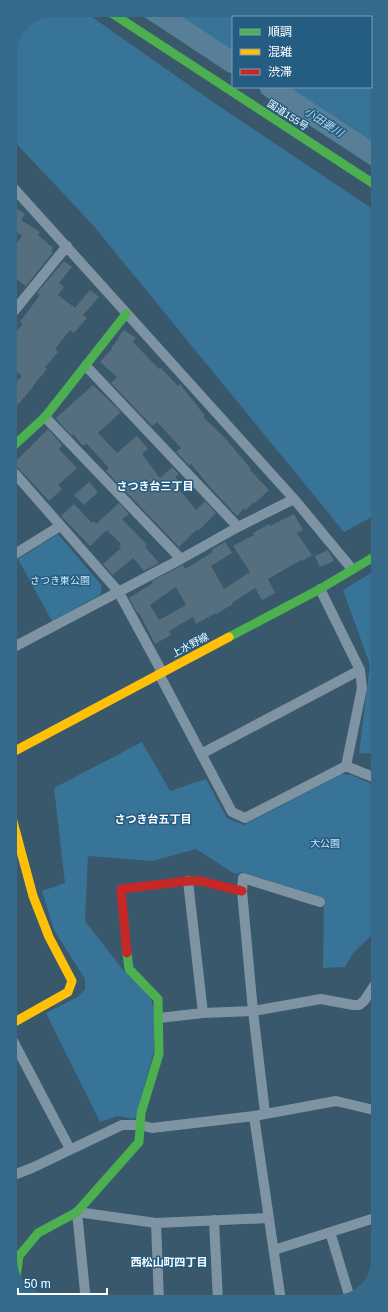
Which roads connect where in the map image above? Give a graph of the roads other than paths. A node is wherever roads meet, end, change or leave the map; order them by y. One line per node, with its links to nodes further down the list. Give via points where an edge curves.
1 (118, 17): 2 (main road, 国道155号)
2 (371, 182)
3 (17, 192): 4 (street)
4 (67, 246): 5 (street); 6 (street)
5 (17, 307)
6 (126, 314): 7 (main road); 11 (street)
7 (86, 366): 8 (main road); 13 (street)
8 (46, 417): 9 (main road); 15 (street)
9 (17, 443)
10 (17, 476): 12 (street)
11 (294, 499): 13 (street); 17 (street)
12 (60, 526): 14 (street); 19 (street)
13 (238, 527): 15 (street)
14 (17, 553)
15 (181, 559): 19 (street)
16 (371, 559): 17 (main road, 上水野線)
17 (352, 569): 18 (main road, 上水野線)
18 (320, 589): 21 (street); 22 (main road, 上水野線)
19 (118, 592): 20 (street); 22 (street)
20 (17, 645)
21 (360, 670): 24 (street); 25 (street, via 362,688)
22 (161, 673): 23 (main road, 上水野線); 24 (street)
23 (17, 749)
24 (201, 754): 25 (street, via 232,812 244,818)
25 (346, 766): 26 (street)
26 (371, 776)
27 (17, 836): 35 (main road, via 33,896 49,937 72,981 68,992)
28 (188, 881): 29 (main road, via 200,881); 33 (street); 34 (main road, via 121,889 129,969 158,999)
29 (242, 891): 30 (street, via 243,878); 32 (street)
30 (320, 902)
31 (371, 990): 32 (street, via 359,1005 321,999)
32 (253, 1011): 33 (street); 38 (street)
33 (204, 1012): 34 (street)
34 (159, 1018): 40 (main road, via 159,1054 141,1113)
35 (17, 1021)
36 (17, 1048): 41 (street)
37 (371, 1108): 38 (street, via 336,1101)
38 (265, 1113): 39 (street)
39 (254, 1116): 40 (street, via 152,1128); 44 (street)
40 (140, 1125): 41 (street, via 122,1125); 43 (main road, via 139,1142)
41 (70, 1150): 42 (street)
42 (17, 1174)
43 (76, 1212): 47 (street); 50 (main road, via 38,1233); 52 (street)
44 (268, 1218): 46 (street); 49 (street)
45 (371, 1219): 48 (street)
46 (214, 1220): 47 (street); 54 (street)
47 (156, 1223): 53 (street)
48 (330, 1232): 49 (street); 51 (street)
49 (274, 1250): 55 (street)
50 (17, 1254)
51 (348, 1292)
52 (85, 1295)
53 (159, 1295)
54 (218, 1295)
55 (280, 1295)

